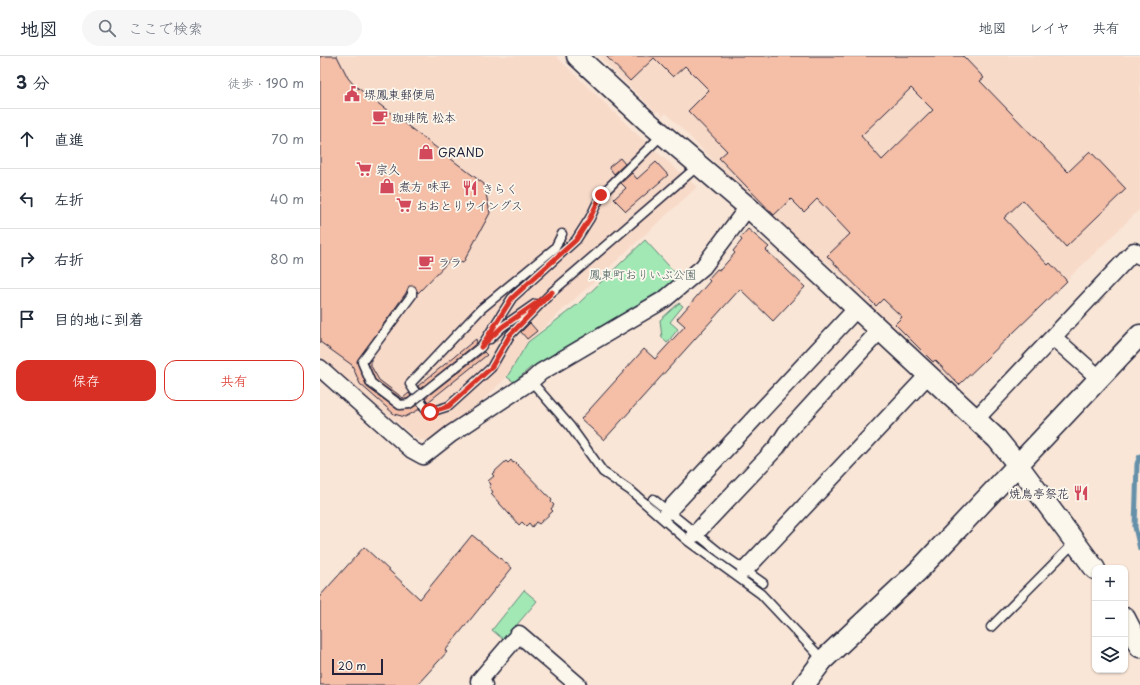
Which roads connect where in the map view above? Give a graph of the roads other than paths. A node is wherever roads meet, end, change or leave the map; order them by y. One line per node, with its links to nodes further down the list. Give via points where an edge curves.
1 (577, 56): 2 (street)
2 (663, 134): 3 (street); 13 (lane, via 601,195 576,240 512,298)
3 (700, 165): 4 (street); 8 (lane)
4 (748, 207): 9 (street); 17 (street, via 703,266 665,299 540,372)
5 (562, 234): 8 (lane, via 555,248 481,309 410,384 426,409 430,412 449,406 491,368 510,335)
6 (1140, 256): 12 (street, via 1134,251)
7 (412, 291): 13 (lane, bridge, via 412,295 362,362 371,383 400,405 409,404)
8 (552, 292): 13 (lane, via 502,327)
9 (857, 308): 10 (street); 21 (street)
10 (880, 330): 15 (street); 22 (street, via 786,433 777,447)
11 (1140, 335): 16 (street)
12 (1053, 337): 16 (street); 18 (street)
13 (481, 347)
14 (320, 368): 17 (street, via 412,450 423,456 451,434)
15 (928, 375): 18 (street); 25 (street)
16 (1099, 378): 19 (street)
17 (531, 381): 30 (lane, via 570,426 603,472 631,491 688,540 761,594)
18 (975, 420): 19 (street, via 997,439)
19 (1018, 465): 23 (street); 30 (street, via 918,571)
20 (653, 499): 21 (lane)
21 (668, 511): 22 (lane)
22 (695, 534): 25 (lane)
23 (1076, 542): 24 (street); 28 (lane)
24 (1092, 565)
25 (745, 570): 26 (lane)
26 (763, 583)
27 (1128, 624): 29 (street)
28 (991, 627)
29 (1140, 647)
30 (823, 660): 33 (street)
31 (484, 685): 32 (street, via 479,681 519,634)
32 (578, 685)
33 (804, 685)

